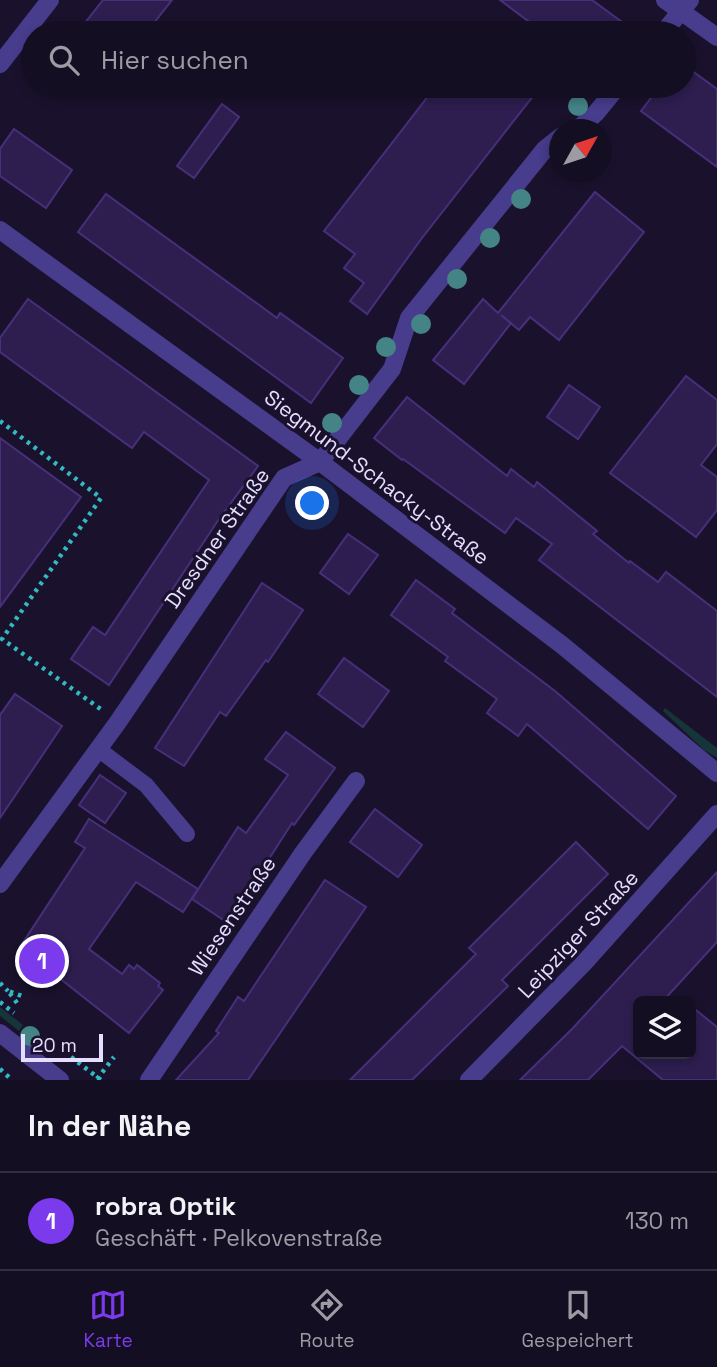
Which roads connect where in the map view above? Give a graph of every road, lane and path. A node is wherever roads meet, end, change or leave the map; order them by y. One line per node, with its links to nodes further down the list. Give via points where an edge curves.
1 (50, 0): 4 (street)
2 (665, 0): 3 (street)
3 (686, 6): 5 (street); 7 (street)
4 (34, 21)
5 (673, 21)
6 (21, 37): 8 (street)
7 (717, 37)
8 (0, 64)
9 (608, 98): 10 (street)
10 (589, 119)
11 (549, 146): 14 (street, Dresdner Straße, via 409,318 392,369)
12 (0, 230): 14 (street, Siegmund-Schacky-Straße)
13 (0, 421): 15 (path, via 101,498)
14 (320, 462): 16 (street, Dresdner Straße, via 284,478); 18 (street, Siegmund-Schacky-Straße, via 562,645)
15 (1, 638): 16 (path)
16 (118, 722): 17 (street, Dresdner Straße)
17 (98, 749): 21 (lane, via 146,785); 22 (street, Dresdner Straße)
18 (717, 773)
19 (356, 780): 33 (street, Wiesenstraße)
20 (717, 814): 34 (street, Leipziger Straße, via 584,963)
21 (187, 834)
22 (0, 884)
23 (0, 983): 24 (path)
24 (8, 991): 25 (path); 26 (path)
25 (22, 996)
26 (17, 1003)
27 (0, 1033): 31 (street)
28 (114, 1057): 32 (path)
29 (0, 1069): 30 (path)
30 (12, 1080)
31 (60, 1080)
32 (97, 1080)
33 (149, 1080)
34 (469, 1080)

